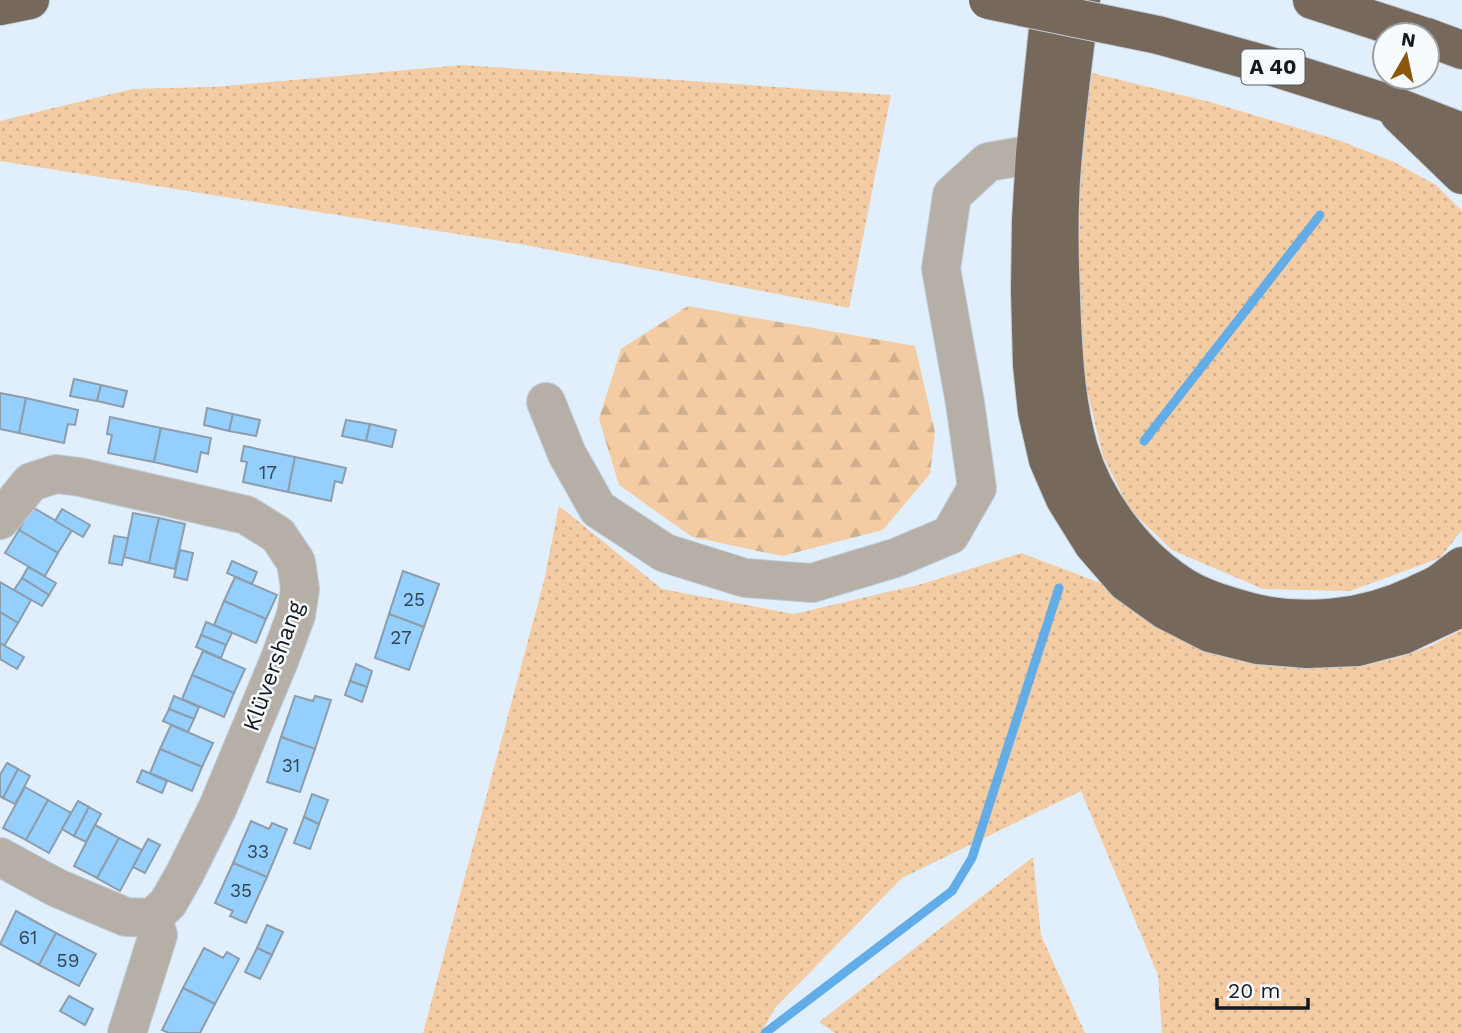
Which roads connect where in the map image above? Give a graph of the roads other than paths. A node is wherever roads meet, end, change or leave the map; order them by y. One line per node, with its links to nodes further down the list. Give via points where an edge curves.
1 (30, 0): 6 (highway)
2 (988, 0): 10 (highway, A 40, bridge, via 1158,34)
3 (1051, 0): 12 (highway)
4 (1081, 0): 16 (highway, via 1061,181 1065,366 1080,450 1114,520 1143,554 1179,583 1219,603 1261,615 1309,620 1356,615 1398,603)
5 (1312, 0): 7 (highway)
6 (0, 6)
7 (1377, 21)
8 (1441, 42): 9 (highway)
9 (1462, 50)
10 (1387, 103): 11 (highway, A 40); 13 (highway)
11 (1462, 132)
12 (1035, 154): 14 (street, via 988,162 952,195 941,269 977,488 950,535 895,558 812,583 745,578 665,553 598,509); 17 (highway, via 1030,291 1037,412 1048,460 1065,499 1093,544 1126,582 1165,610 1210,633 1258,645 1307,649 1357,647 1403,635)
13 (1462, 175)
14 (545, 402)
15 (0, 520): 19 (street, Klüvershang, via 31,482 55,474 80,477 246,515 278,535 296,562 300,589 296,615 279,661 213,818 168,903)
16 (1462, 566)
17 (1462, 605)
18 (0, 857): 19 (street, via 126,917)
19 (152, 918): 20 (street, via 158,935)
20 (127, 1033)

